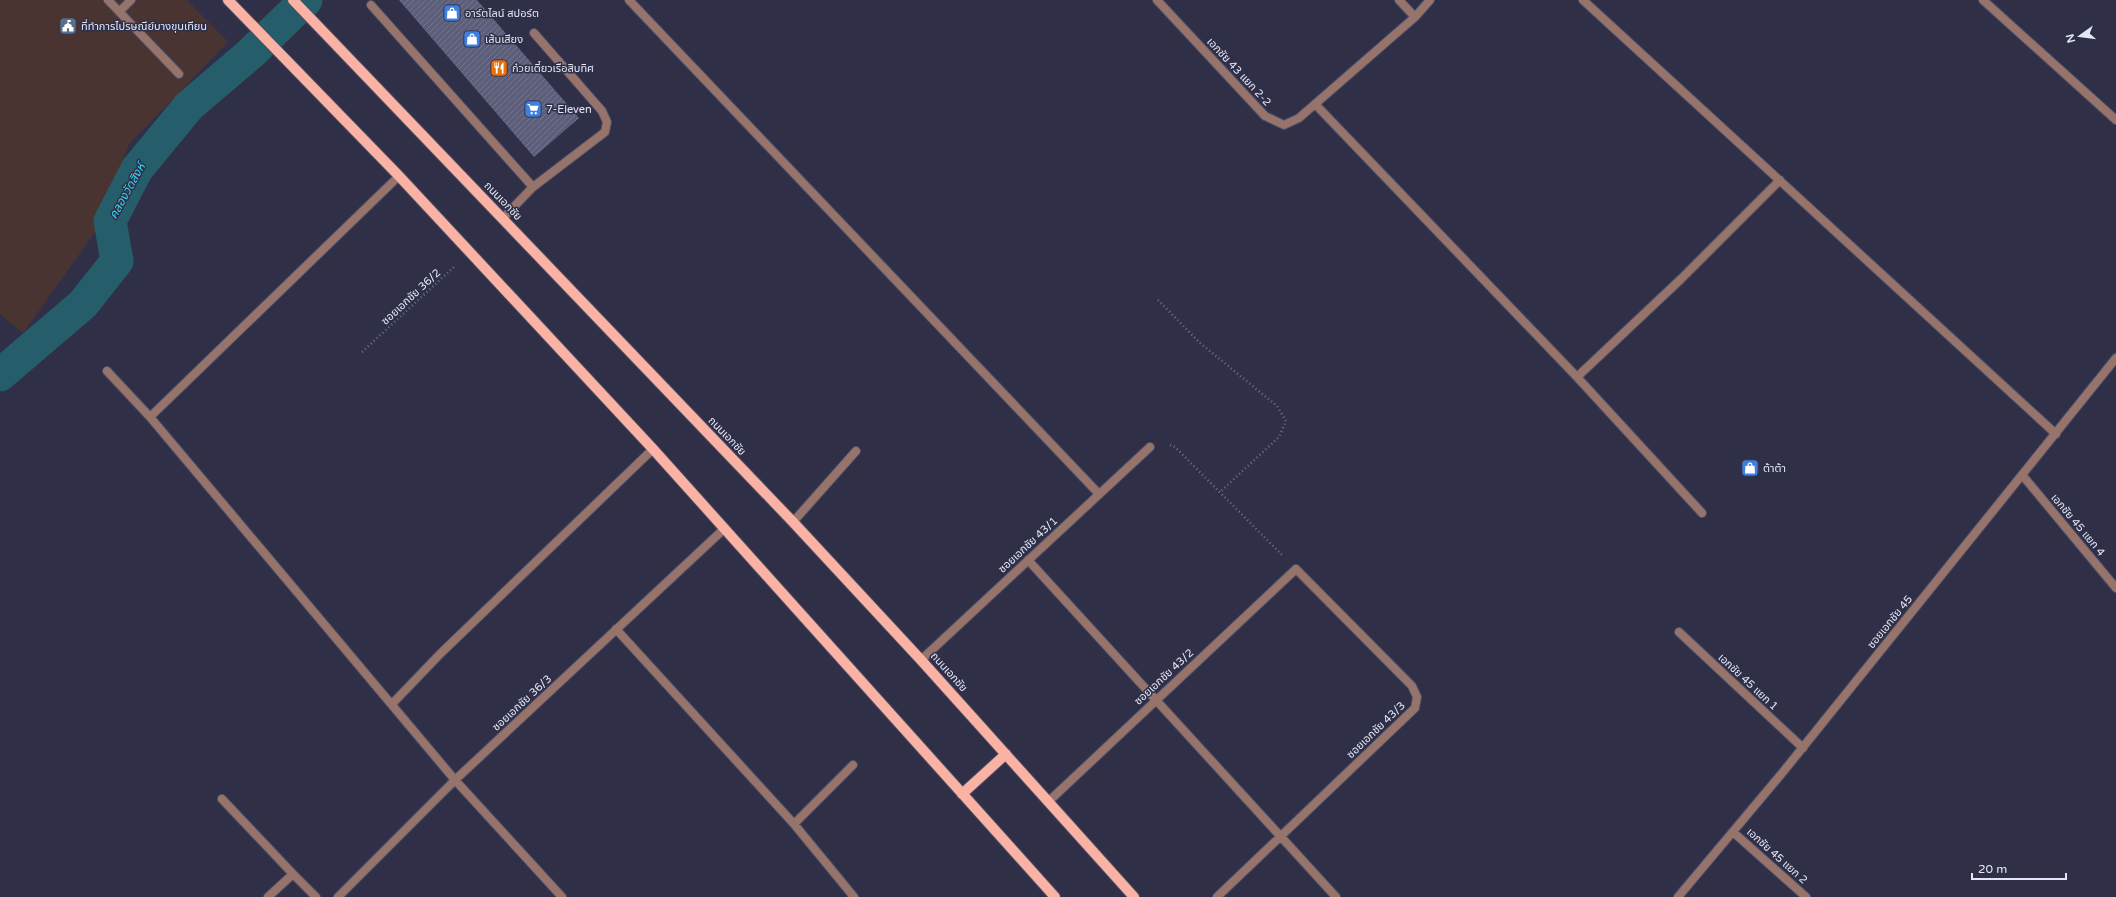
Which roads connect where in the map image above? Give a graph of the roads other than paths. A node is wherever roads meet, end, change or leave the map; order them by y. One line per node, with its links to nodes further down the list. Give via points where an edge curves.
1 (108, 0): 12 (street)
2 (131, 0): 12 (street)
3 (228, 0): 18 (main road)
4 (293, 0): 21 (main road, ถนนเอกชัย)
5 (629, 0): 31 (street)
6 (1157, 0): 16 (street, เอกชัย 43 แยก 2-2, via 1265,116 1284,125 1299,118)
7 (1399, 0): 13 (street)
8 (1430, 0): 13 (street)
9 (1583, 0): 19 (street)
10 (1983, 0): 17 (street)
11 (371, 5): 20 (street)
12 (120, 11): 15 (street)
13 (1415, 17): 16 (street)
14 (534, 33): 20 (street, via 602,111 607,122 605,132)
15 (179, 74)
16 (1315, 104): 24 (street)
17 (2116, 120)
18 (399, 176): 25 (street); 28 (main road)
19 (1780, 180): 24 (street, via 1681,279); 26 (street)
20 (533, 187): 21 (street)
21 (503, 218): 33 (main road, ถนนเอกชัย)
22 (2116, 358): 26 (street, ซอยเอกชัย 45)
23 (107, 370): 25 (street)
24 (1577, 377): 32 (street)
25 (150, 417): 42 (street)
26 (2056, 434): 30 (street, ซอยเอกชัย 45)
27 (1150, 447): 31 (street, ซอยเอกชัย 43/1)
28 (653, 449): 34 (main road); 42 (street, via 440,654)
29 (856, 451): 33 (street)
30 (2023, 476): 37 (street, เอกชัย 45 แยก 4); 43 (street, ซอยเอกชัย 45)
31 (1099, 494): 35 (street, ซอยเอกชัย 43/1)
32 (1702, 513)
33 (793, 522): 40 (main road, ถนนเอกชัย)
34 (724, 528): 38 (street, ซอยเอกชัย 36/3); 47 (main road)
35 (1028, 560): 40 (street, ซอยเอกชัย 43/1); 41 (street)
36 (1296, 569): 41 (street, ซอยเอกชัย 43/2); 52 (street, ซอยเอกชัย 43/3, via 1412,686 1417,697 1415,708)
37 (2116, 588)
38 (616, 629): 46 (street, ซอยเอกชัย 36/3); 50 (street)
39 (1679, 632): 43 (street, เอกชัย 45 แยก 1)
40 (921, 660): 44 (main road, ถนนเอกชัย)
41 (1156, 700): 49 (street, ซอยเอกชัย 43/2); 52 (street)
42 (392, 704): 46 (street)
43 (1803, 748): 51 (street, ซอยเอกชัย 45)
44 (1006, 754): 47 (main road); 49 (main road, ถนนเอกชัย)
45 (853, 765): 50 (street)
46 (455, 780): 56 (street, ซอยเอกชัย 36/3); 57 (street)
47 (962, 794): 59 (main road)
48 (222, 799): 53 (street)
49 (1048, 802): 60 (main road, ถนนเอกชัย)
50 (794, 824): 58 (street)
51 (1733, 832): 63 (street, ซอยเอกชัย 45); 64 (street, เอกชัย 45 แยก 2)
52 (1280, 836): 61 (street, ซอยเอกชัย 43/3); 62 (street)
53 (293, 874): 54 (street); 55 (street)
54 (268, 897)
55 (316, 897)
56 (338, 897)
57 (562, 897)
58 (854, 897)
59 (1055, 897)
60 (1134, 897)
61 (1217, 897)
62 (1336, 897)
63 (1678, 897)
64 (1806, 897)

